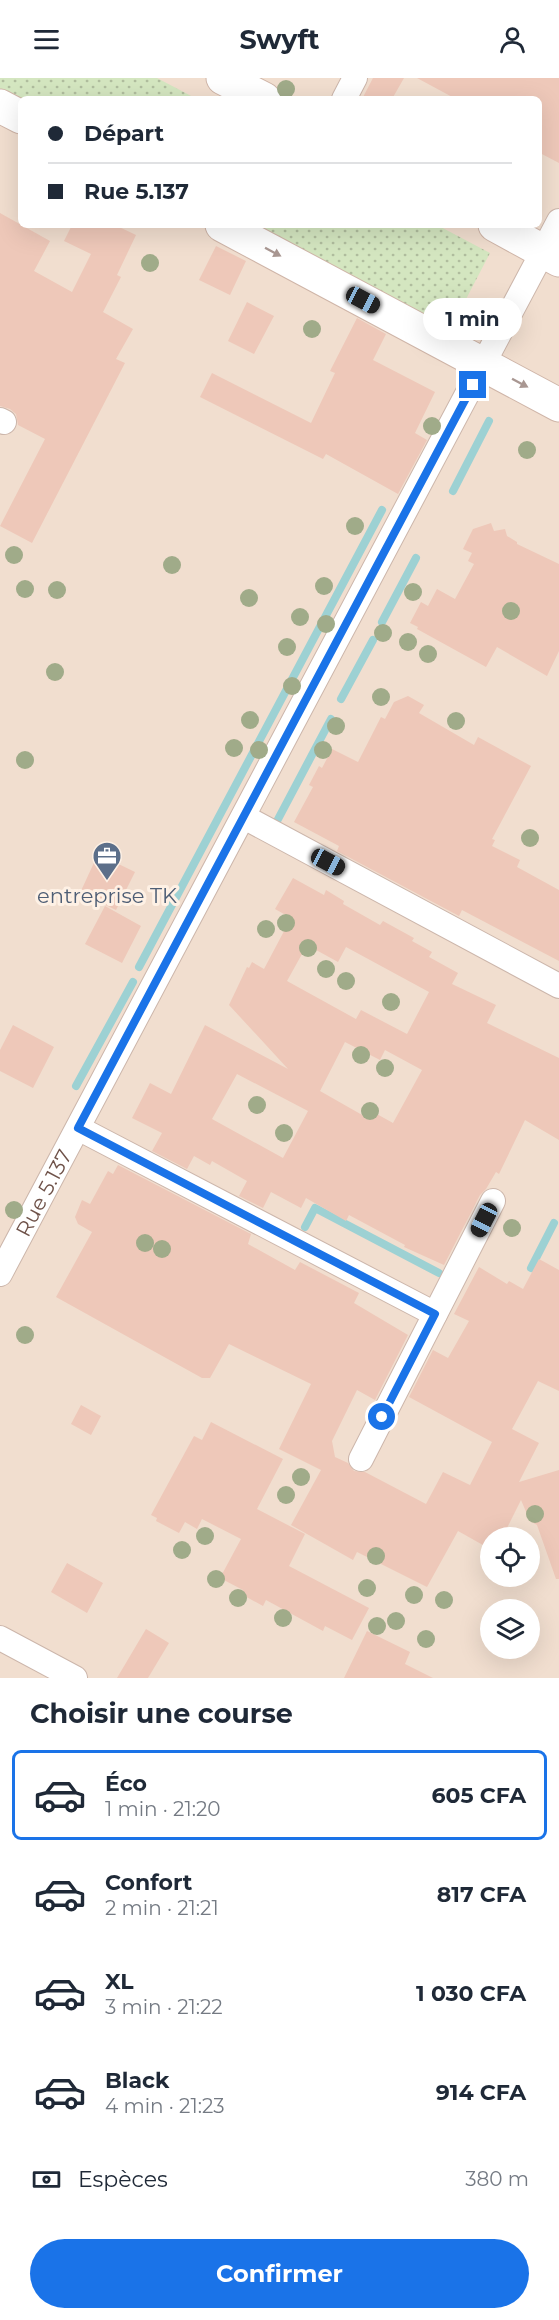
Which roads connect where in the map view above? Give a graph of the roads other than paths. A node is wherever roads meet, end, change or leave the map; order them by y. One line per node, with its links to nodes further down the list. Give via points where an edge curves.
1 (223, 78): 3 (main road)
2 (355, 78): 4 (street)
3 (258, 96)
4 (346, 96)
5 (0, 106): 6 (main road)
6 (18, 115)
7 (559, 220): 10 (street, Rue 5.137)
8 (228, 228): 11 (main road, one-way to 11)
9 (500, 228): 10 (main road)
10 (551, 256): 11 (street, Rue 5.137)
11 (484, 364): 12 (main road, one-way to 12); 13 (street, Rue 5.137)
12 (559, 405)
13 (244, 817): 14 (street); 15 (street, Rue 5.137)
14 (559, 986)
15 (78, 1128): 17 (street, Rue 5.137); 18 (street)
16 (494, 1202): 18 (street)
17 (0, 1274)
18 (435, 1314): 19 (street)
19 (361, 1459)
20 (0, 1638): 21 (street)
21 (75, 1678)

